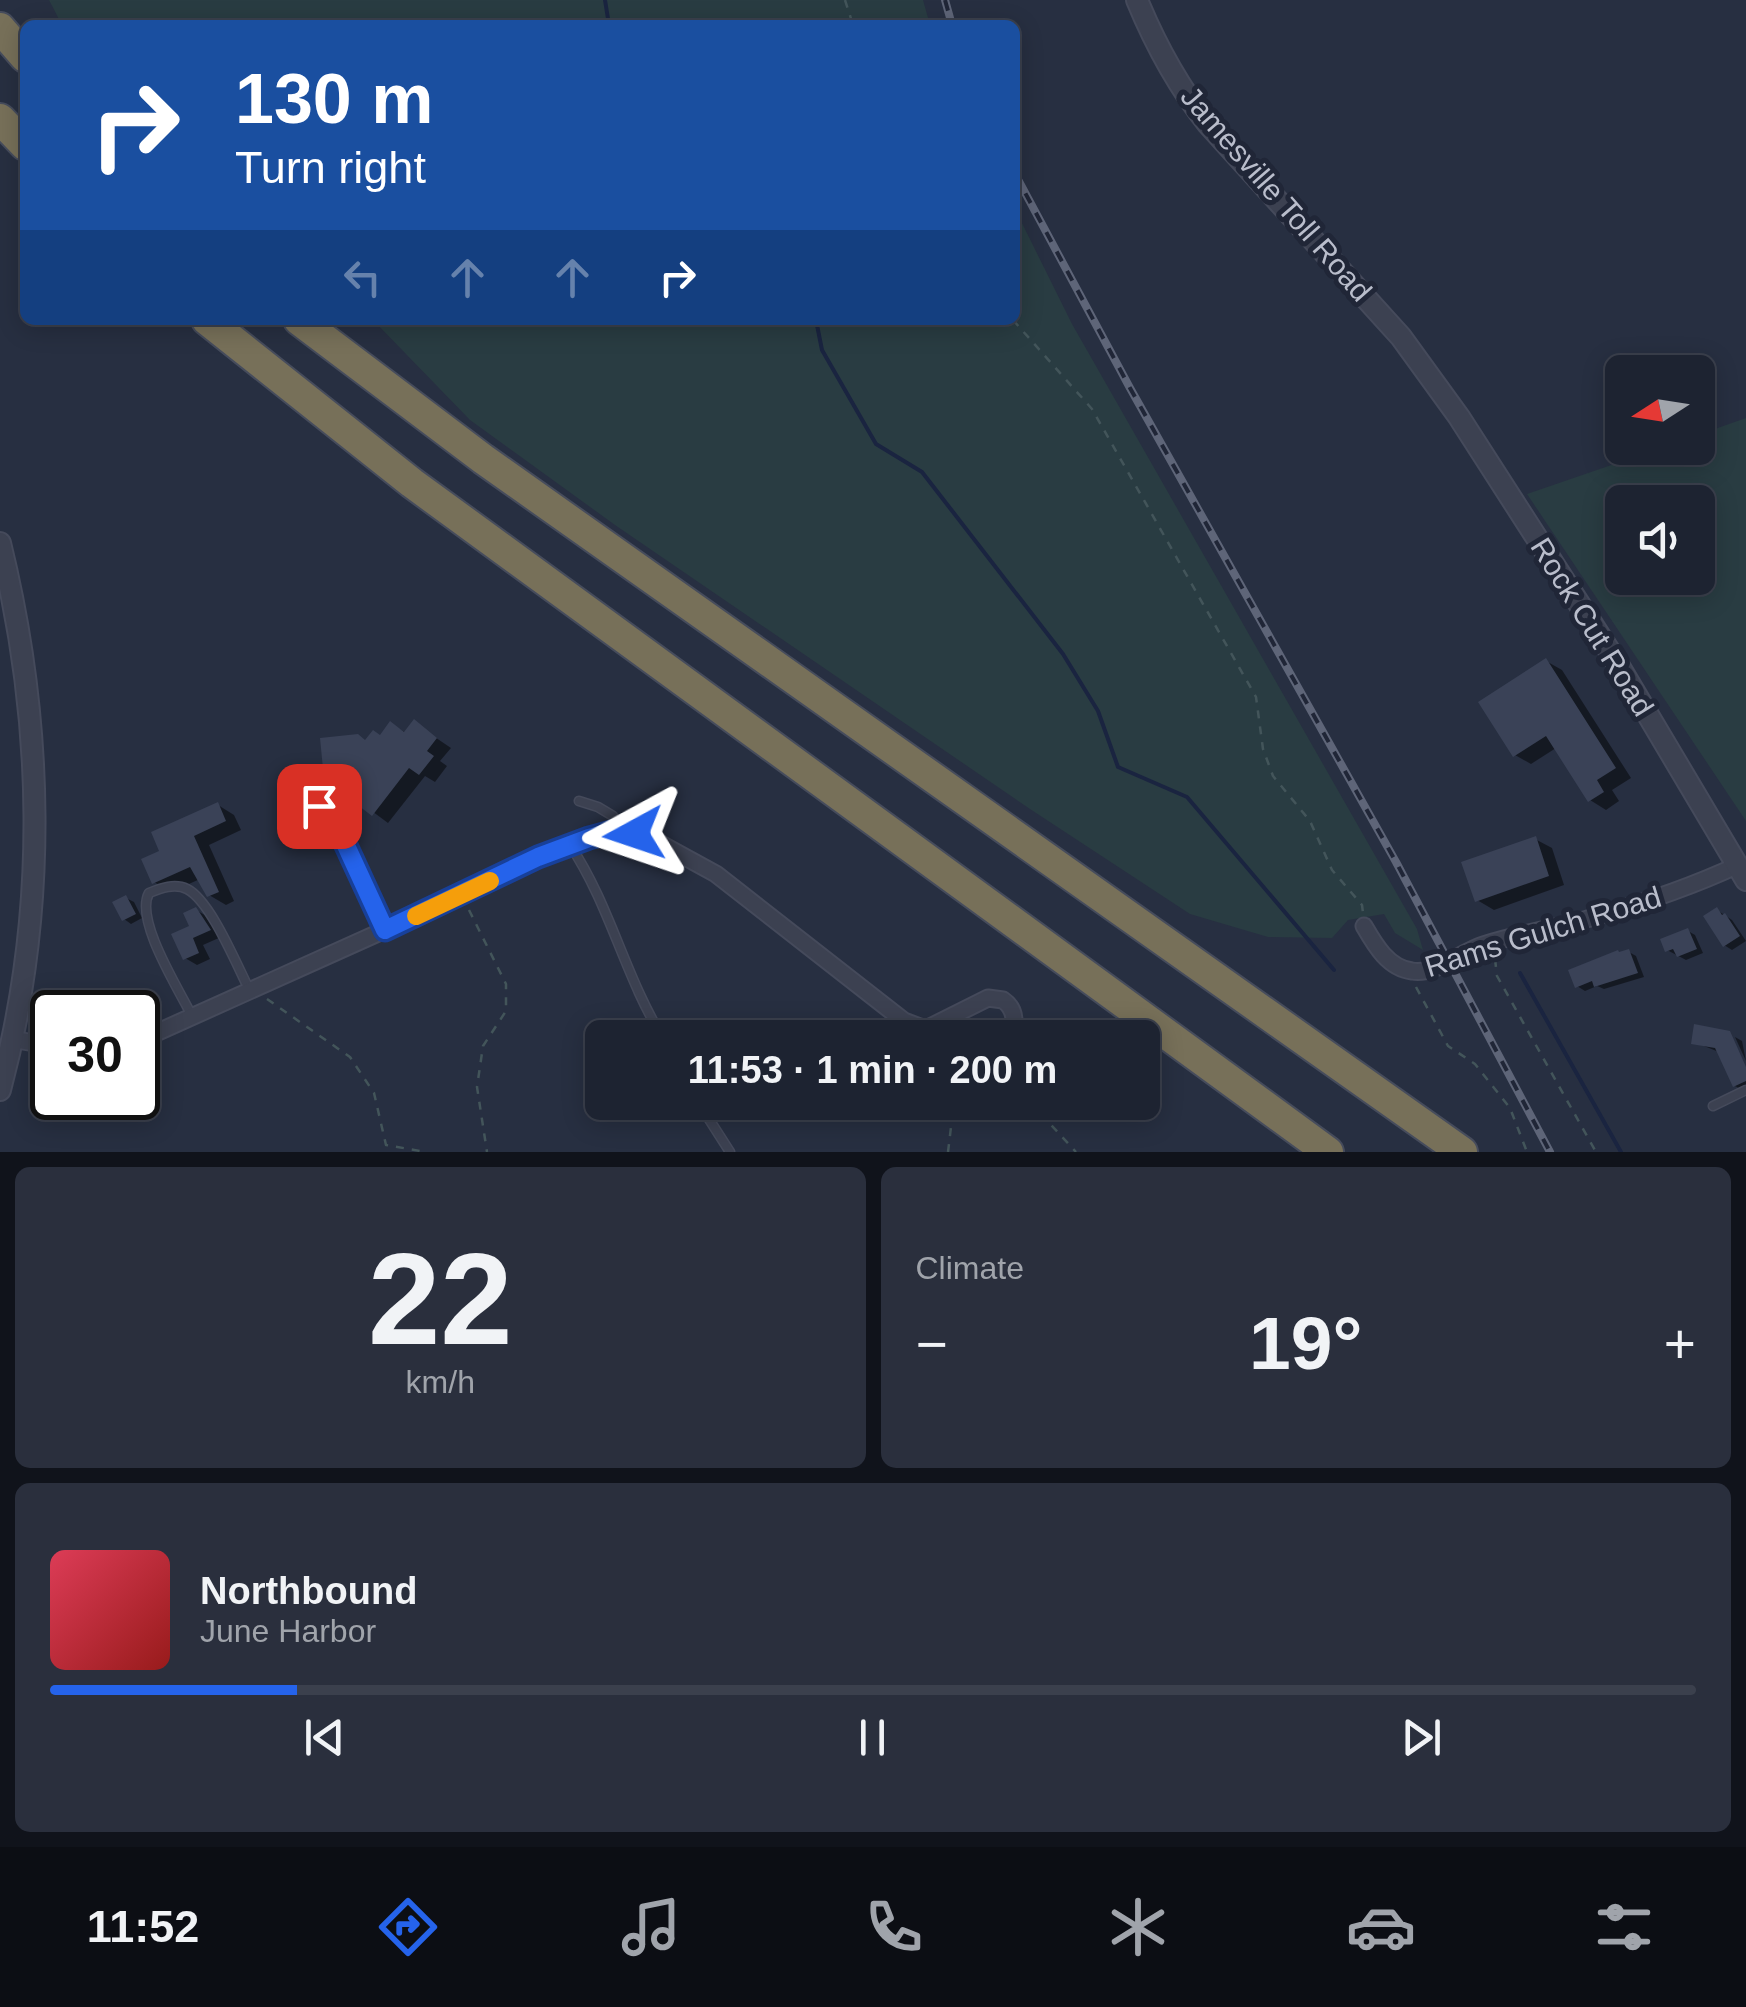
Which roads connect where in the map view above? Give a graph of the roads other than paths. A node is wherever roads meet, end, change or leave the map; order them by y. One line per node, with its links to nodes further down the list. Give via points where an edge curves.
1 (1137, 0): 8 (street, Jamesville Toll Road, via 1190,101 1402,336)
2 (0, 28): 3 (highway)
3 (20, 51)
4 (0, 119): 5 (highway)
5 (20, 140)
6 (214, 325): 32 (highway, via 412,483)
7 (307, 325): 30 (highway, via 483,460)
8 (1431, 379): 14 (street, Rock Cut Road, via 1618,666)
9 (0, 542): 24 (street, via 21,645 35,781 32,913)
10 (578, 802): 12 (lane, via 613,816)
11 (319, 806): 16 (lane, via 343,839)
12 (617, 832): 13 (street); 20 (street, via 652,839 716,874)
13 (570, 845): 16 (street); 19 (lane)
14 (1742, 872): 15 (street, Rams Gulch Road, via 1494,942 1426,971 1412,972 1381,954)
15 (1364, 926)
16 (385, 930): 17 (street)
17 (254, 989): 18 (street); 18 (lane, via 193,892 176,886 149,893 148,925)
18 (193, 1018): 23 (street)
19 (652, 1020)
20 (903, 1020)
21 (953, 1020): 22 (street, via 988,998 1003,1000)
22 (1014, 1020)
23 (160, 1032)
24 (12, 1040): 25 (street); 26 (street)
25 (30, 1043)
26 (0, 1090)
27 (1746, 1090): 28 (lane)
28 (1714, 1106)
29 (710, 1120): 31 (lane)
30 (1460, 1150)
31 (730, 1152)
32 (1328, 1152)

